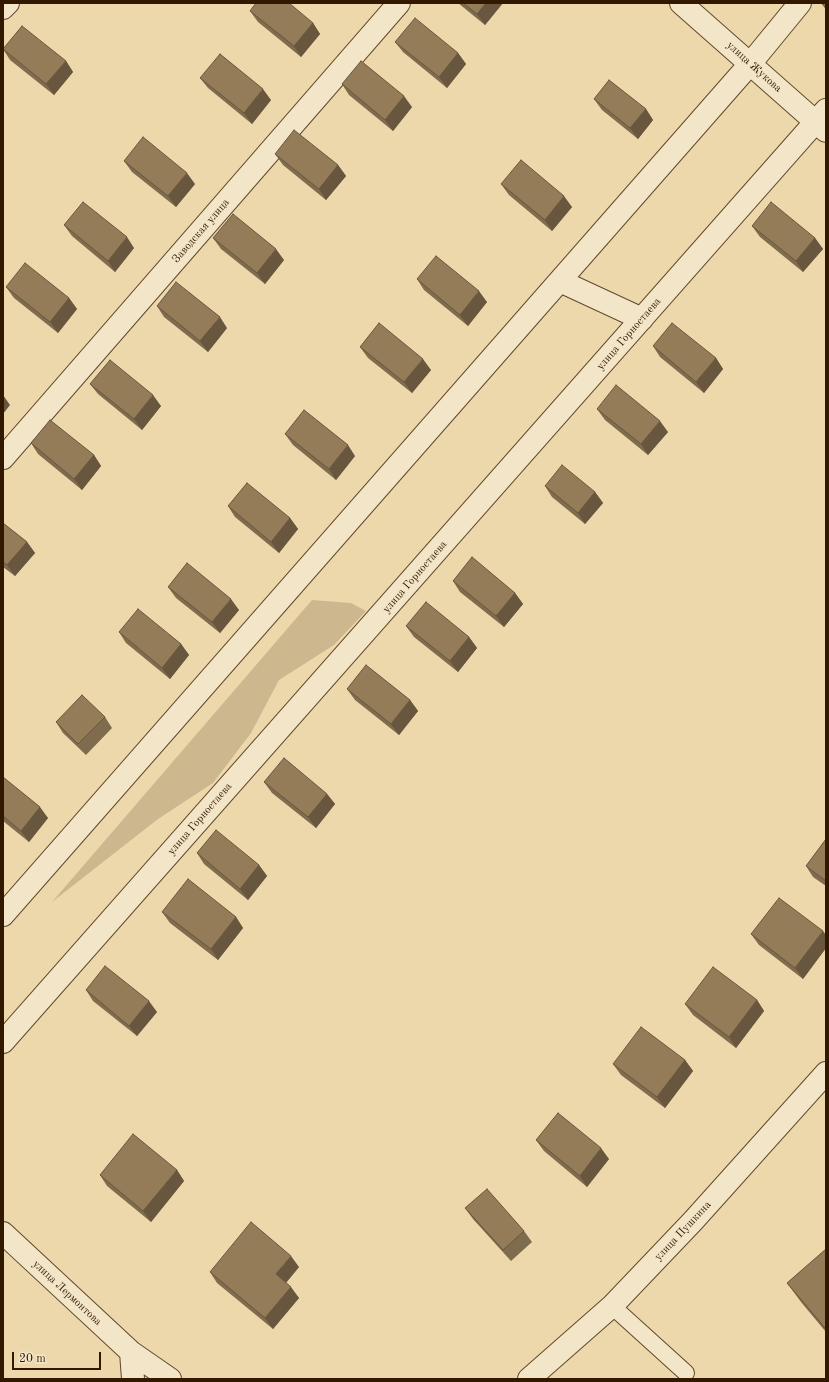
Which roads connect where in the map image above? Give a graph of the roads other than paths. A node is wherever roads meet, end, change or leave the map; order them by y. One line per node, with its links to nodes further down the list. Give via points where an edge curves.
1 (8, 3): 5 (street)
2 (399, 3): 10 (street, Заводская улица)
3 (681, 3): 6 (street, улица Жукова)
4 (800, 3): 6 (street)
5 (3, 8)
6 (750, 64): 7 (street, улица Жукова); 8 (street)
7 (823, 121): 9 (street, улица Горностаева)
8 (560, 281): 9 (street); 11 (street)
9 (642, 319): 12 (street, улица Горностаева)
10 (3, 458)
11 (3, 915)
12 (3, 1042)
13 (826, 1073): 15 (street, улица Пушкина)
14 (3, 1234): 16 (street, улица Лермонтова)
15 (612, 1306): 17 (lane); 20 (street, улица Пушкина)
16 (131, 1352): 18 (street); 19 (street, улица Лермонтова)
17 (686, 1374)
18 (132, 1379)
19 (170, 1379)
20 (529, 1379)

